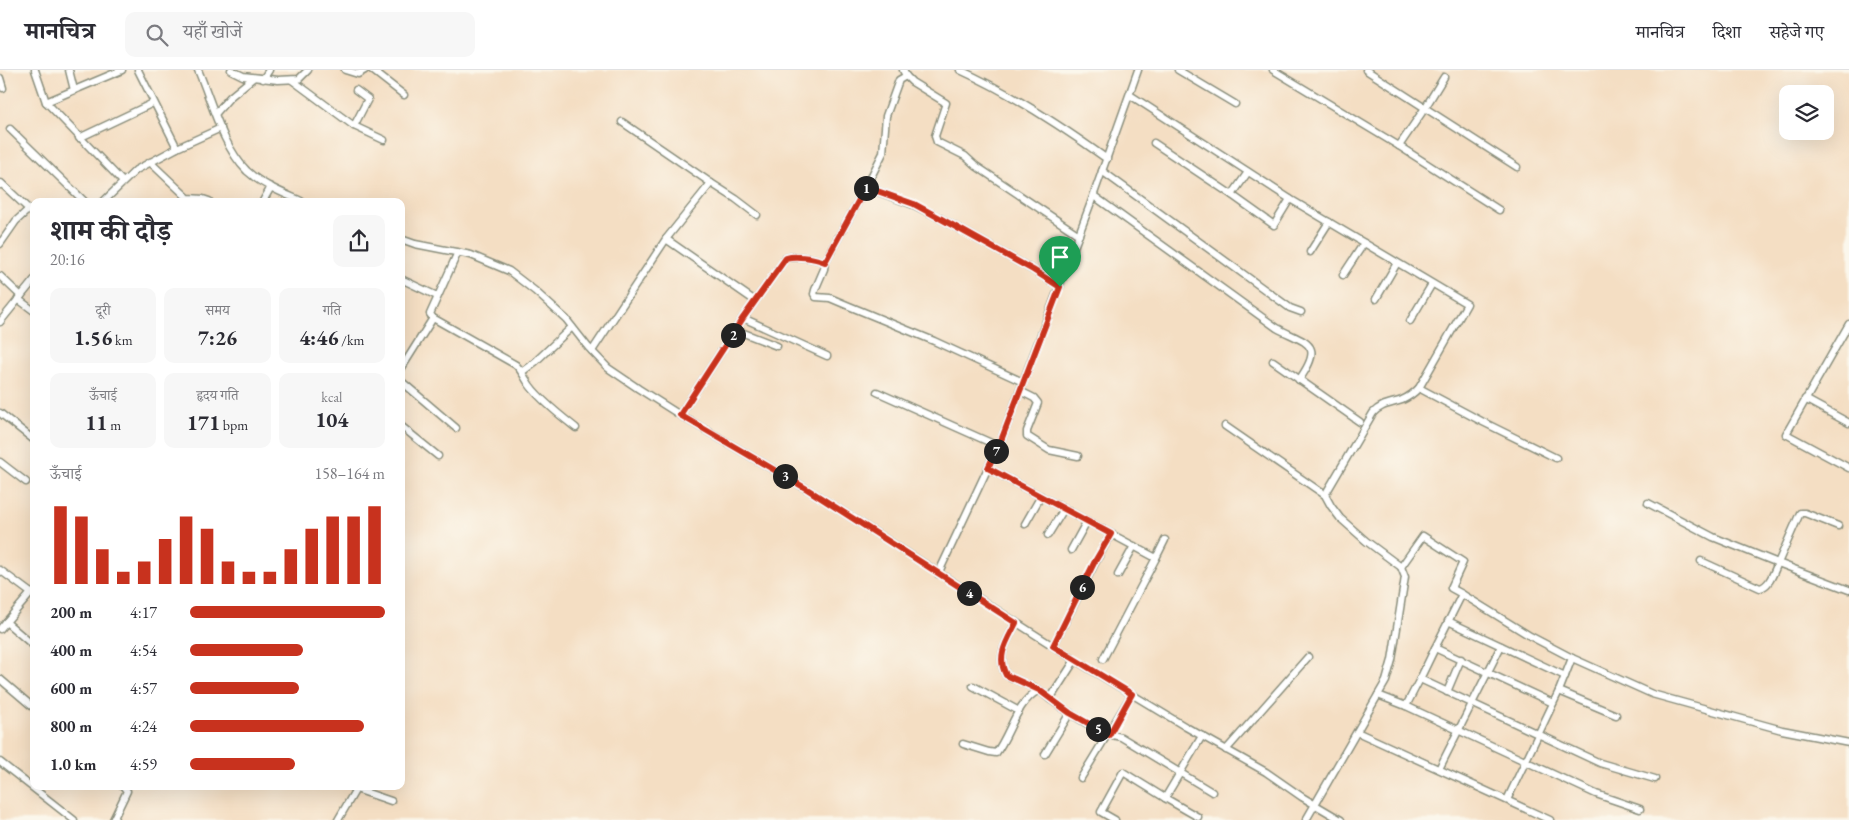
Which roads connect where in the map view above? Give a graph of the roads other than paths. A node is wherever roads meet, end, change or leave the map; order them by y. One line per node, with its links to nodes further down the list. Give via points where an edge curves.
1 (35, 70): 28 (street)
2 (69, 70): 24 (street)
3 (122, 70): 24 (street)
4 (138, 70): 29 (street)
5 (198, 70): 32 (street)
6 (231, 70): 19 (street)
7 (269, 70): 21 (street)
8 (308, 70): 22 (street, via 299,79)
9 (345, 70): 10 (street, via 358,74)
10 (365, 70)
11 (372, 70): 26 (street)
12 (960, 70): 42 (street, via 1023,102)
13 (1138, 70): 27 (street)
14 (1178, 70): 30 (street)
15 (1273, 70): 40 (street)
16 (1366, 70): 31 (street)
17 (904, 73): 51 (street, via 886,116 882,152); 65 (street, via 912,82 946,103 935,136 937,142 965,156)
18 (0, 78): 23 (street)
19 (253, 78): 21 (street); 32 (street)
20 (1444, 78): 31 (street)
21 (263, 79): 22 (street)
22 (292, 80): 34 (street)
23 (3, 88)
24 (74, 90): 28 (street)
25 (356, 90): 34 (street, via 368,99)
26 (404, 95)
27 (1130, 95): 42 (street); 46 (street)
28 (46, 102): 37 (street)
29 (153, 103): 37 (street); 41 (street)
30 (1235, 104)
31 (1425, 108): 40 (street); 44 (street)
32 (216, 113): 36 (street)
33 (622, 122): 49 (street)
34 (354, 126): 38 (street)
35 (10, 128): 54 (street)
36 (221, 128): 41 (street); 50 (street, via 234,156)
37 (79, 138): 47 (street)
38 (384, 140)
39 (1154, 143): 52 (street)
40 (1399, 146): 61 (street)
41 (177, 148): 43 (street)
42 (1107, 159): 45 (street)
43 (150, 162): 47 (street); 56 (street)
44 (1517, 167)
45 (1102, 171): 53 (street); 85 (street, via 1290,308)
46 (1248, 172): 52 (street); 59 (street)
47 (122, 182): 55 (street)
48 (0, 183): 60 (street)
49 (711, 183): 63 (street); 66 (street)
50 (271, 187): 57 (street); 58 (street)
51 (866, 187): 72 (street); 79 (street, via 914,204)
52 (1232, 195): 59 (street, via 1274,225)
53 (1094, 196): 65 (street); 99 (street, via 1277,328 1306,342 1312,359)
54 (81, 198)
55 (107, 198)
56 (188, 198)
57 (265, 198)
58 (295, 198)
59 (1290, 199): 64 (street)
60 (30, 210)
61 (1499, 210)
62 (30, 212): 69 (street, via 16,221)
63 (757, 216)
64 (1329, 222): 68 (street); 71 (street)
65 (1079, 235): 79 (street)
66 (666, 239): 82 (street); 94 (street)
67 (405, 240): 70 (street)
68 (1364, 243): 73 (street); 74 (street)
69 (0, 244)
70 (458, 252): 80 (street); 91 (street, via 509,271)
71 (1310, 252)
72 (825, 262): 87 (street, via 786,258); 100 (street, via 815,290 816,297 830,298)
73 (1397, 263): 77 (street); 83 (street)
74 (1343, 275)
75 (0, 276): 81 (street)
76 (405, 281): 80 (street)
77 (1432, 284): 88 (street); 102 (street, via 1467,304)
78 (30, 285): 81 (street)
79 (1060, 287): 100 (street)
80 (437, 296): 86 (street, via 430,314)
81 (19, 298): 84 (street); 89 (street)
82 (751, 298)
83 (1376, 299)
84 (30, 308)
85 (1301, 312)
86 (433, 318): 97 (street); 98 (street)
87 (743, 318): 92 (street); 95 (street)
88 (1410, 320)
89 (0, 322)
90 (1849, 324): 105 (street)
91 (572, 327): 94 (street); 98 (street)
92 (736, 330): 93 (street); 107 (street)
93 (777, 346)
94 (592, 351): 107 (street, via 608,368)
95 (828, 356)
96 (1273, 361): 99 (street)
97 (405, 364)
98 (523, 372): 112 (street, via 527,382)
99 (1299, 380): 108 (street)
100 (1023, 382): 103 (street)
101 (405, 384): 111 (street)
102 (1419, 388): 118 (street); 123 (street, via 1411,396 1379,407 1373,413)
103 (1020, 391): 115 (street); 117 (street, via 1038,403 1027,436 1049,450)
104 (877, 392): 115 (street)
105 (1805, 400): 109 (street); 121 (street, via 1786,434)
106 (0, 413): 114 (street)
107 (680, 415): 140 (street, via 807,489)
108 (1360, 422)
109 (1849, 423)
110 (1225, 426): 123 (street)
111 (456, 428)
112 (576, 428)
113 (405, 429): 116 (street)
114 (30, 437)
115 (998, 446): 120 (street)
116 (438, 456)
117 (1078, 456)
118 (1556, 458)
119 (0, 462): 122 (street)
120 (988, 468): 124 (street); 140 (street)
121 (1849, 468)
122 (26, 482)
123 (1326, 495): 138 (street, via 1340,518)
124 (1041, 496): 126 (street); 128 (street)
125 (1648, 503): 137 (street, via 1713,537)
126 (1064, 509): 127 (street); 131 (street)
127 (1087, 521): 130 (street); 134 (street)
128 (1025, 524)
129 (1838, 526): 137 (street, via 1800,513)
130 (1111, 534): 133 (street); 151 (street)
131 (1048, 536)
132 (1165, 540): 135 (street)
133 (1134, 546): 135 (street); 141 (street)
134 (1072, 550)
135 (1156, 558): 156 (street)
136 (1701, 561): 137 (street, via 1760,588 1768,584)
137 (1778, 562): 142 (street)
138 (1401, 567): 145 (street, via 1423,536 1463,562 1452,588); 168 (street, via 1404,592 1392,660)
139 (0, 570): 143 (street)
140 (938, 574): 148 (street)
141 (1118, 575)
142 (1849, 590)
143 (30, 591)
144 (30, 594): 147 (street)
145 (1462, 594): 146 (street); 155 (street)
146 (1448, 621): 152 (street); 153 (street)
147 (6, 622): 149 (street); 150 (street)
148 (1016, 623): 151 (street); 164 (street, via 1002,653 1003,669 1006,675)
149 (0, 629)
150 (30, 643)
151 (1053, 646): 158 (street)
152 (1501, 646): 159 (street); 160 (street)
153 (1435, 648): 157 (street); 161 (street)
154 (1308, 657): 184 (street)
155 (1572, 658): 160 (street); 182 (street, via 1652,694 1782,730)
156 (1103, 659)
157 (1461, 659): 159 (street); 166 (street)
158 (1075, 660): 167 (street); 169 (street)
159 (1488, 672): 170 (street); 171 (street)
160 (1565, 676): 165 (street)
161 (1420, 678): 166 (street); 173 (street)
162 (0, 679): 172 (street)
163 (973, 686): 174 (street)
164 (1039, 690): 169 (street); 174 (street, via 1030,695)
165 (1559, 691): 170 (street); 176 (street)
166 (1446, 692): 171 (street)
167 (1132, 694): 179 (street); 181 (street)
168 (1378, 695): 173 (street); 178 (street)
169 (1050, 699): 175 (street)
170 (1553, 703): 180 (street)
171 (1472, 704): 177 (street); 180 (street)
172 (30, 705)
173 (1406, 706): 177 (street)
174 (1019, 711): 183 (street, via 996,753)
175 (1070, 713): 179 (street); 185 (street)
176 (1616, 715)
177 (1458, 731): 187 (street); 188 (street)
178 (1358, 732): 188 (street); 201 (street)
179 (1109, 735): 189 (street, via 1120,737); 190 (street)
180 (1538, 735): 187 (street); 191 (street, via 1600,764)
181 (1202, 736): 184 (street); 189 (street)
182 (1849, 743)
183 (963, 744)
184 (1226, 750): 201 (street)
185 (1046, 754)
186 (0, 762): 192 (street)
187 (1526, 762): 199 (street); 202 (street, via 1596,794)
188 (1439, 769): 199 (street)
189 (1179, 772): 197 (street); 198 (street)
190 (1081, 778)
191 (1655, 779)
192 (30, 786)
193 (36, 790): 205 (street)
194 (126, 790): 206 (street)
195 (352, 790): 207 (street)
196 (361, 790): 200 (street)
197 (1212, 792)
198 (1165, 798): 203 (street); 204 (street, via 1123,772 1101,812)
199 (1507, 800): 210 (street)
200 (391, 801)
201 (1314, 804): 208 (street); 209 (street)
202 (1640, 809)
203 (1198, 817)
204 (1111, 819)
205 (74, 820)
206 (113, 820)
207 (338, 820)
208 (1306, 820)
209 (1341, 820)
210 (1550, 820)

